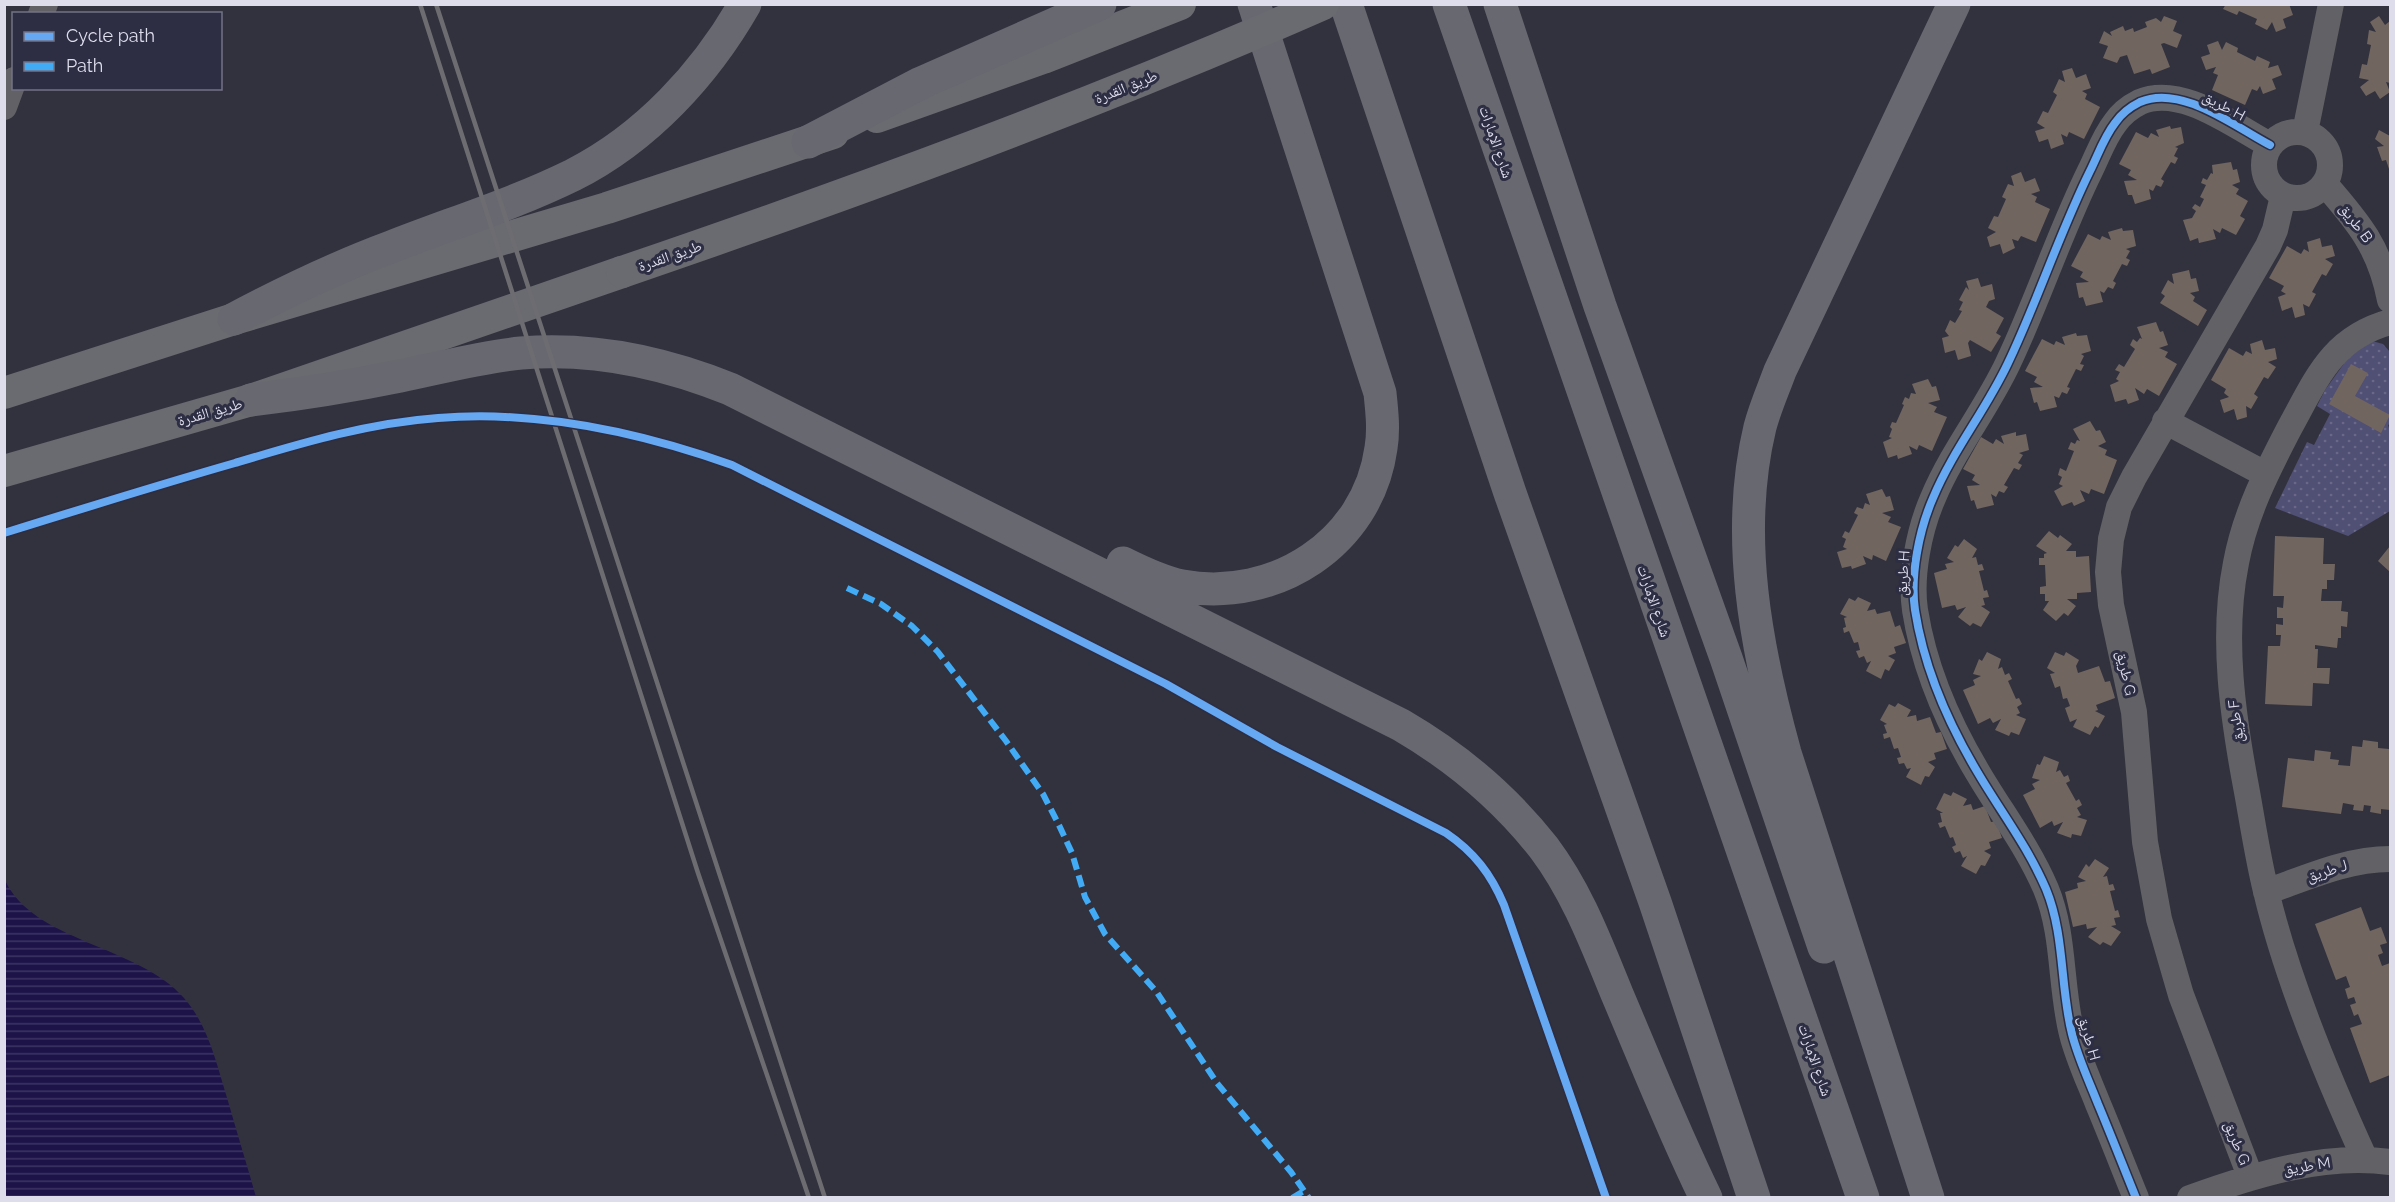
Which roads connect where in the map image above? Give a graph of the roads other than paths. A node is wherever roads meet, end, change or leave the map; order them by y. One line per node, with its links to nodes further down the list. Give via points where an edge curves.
1 (745, 4): 21 (highway, via 698,75 661,113 620,146 575,174 352,262)
2 (1100, 4): 15 (highway, via 921,83)
3 (1180, 4): 15 (main road)
4 (1254, 4): 26 (highway, via 1380,393 1381,448 1375,475 1365,500 1332,544 1288,574 1262,584 1235,589 1180,586 1130,566 930,465 896,453)
5 (1323, 4): 24 (main road, طريق القدرة, bridge, via 1026,126 814,206)
6 (1346, 4): 35 (highway, via 1506,482 1655,902)
7 (1449, 4): 36 (highway, شارع الإمارات)
8 (1500, 4): 20 (highway)
9 (1518, 4): 20 (highway, via 1592,224)
10 (1954, 4): 38 (highway, via 1780,371 1760,428 1748,524 1757,632 1768,692)
11 (2331, 4): 14 (street)
12 (12, 85): 13 (street)
13 (4, 107)
14 (2305, 132): 16 (street, via 2279,136); 17 (street, via 2326,147 2330,172)
15 (808, 142): 21 (main road, via 607,208)
16 (2270, 146): 18 (street, via 2264,159 2265,174 2271,187); 39 (street, طريق H, via 2180,99 2161,97 2126,110 2104,142 2068,215 2006,368 1932,500 1916,553 1914,608 1929,669 1951,726 2031,855 2048,894 2059,936 2072,1034)
17 (2325, 184): 18 (street, via 2306,197); 19 (street, طريق B, via 2367,235 2380,260)
18 (2283, 196): 25 (street, طريق G, via 2268,246)
19 (2391, 300)
20 (1600, 306): 37 (highway, via 1737,691)
21 (234, 318): 23 (main road)
22 (2391, 321): 28 (street, طريق F, via 2350,339 2333,355)
23 (4, 393)
24 (251, 400): 26 (highway, via 363,384 491,357 583,353 643,361 702,378); 27 (main road, طريق القدرة)
25 (2165, 421): 28 (street); 33 (street, طريق G, via 2120,507 2111,539 2111,605 2134,712 2145,842 2159,919 2181,995)
26 (850, 448): 34 (highway, via 1401,725 1434,744 1486,786 1545,850 1584,915)
27 (4, 471)
28 (2265, 474): 30 (street, طريق F, via 2251,505 2236,563 2229,615 2237,742)
29 (2391, 859): 30 (street, طريق J, via 2345,865)
30 (2266, 891): 31 (street, طريق F, via 2308,1022)
31 (2365, 1159): 32 (street, طريق M); 33 (street, طريق M)
32 (2391, 1162)
33 (2250, 1176): 40 (street, طريق M)
34 (1706, 1197)
35 (1754, 1197)
36 (1863, 1197)
37 (1905, 1197)
38 (1928, 1197)
39 (2136, 1197)
40 (2190, 1197)

